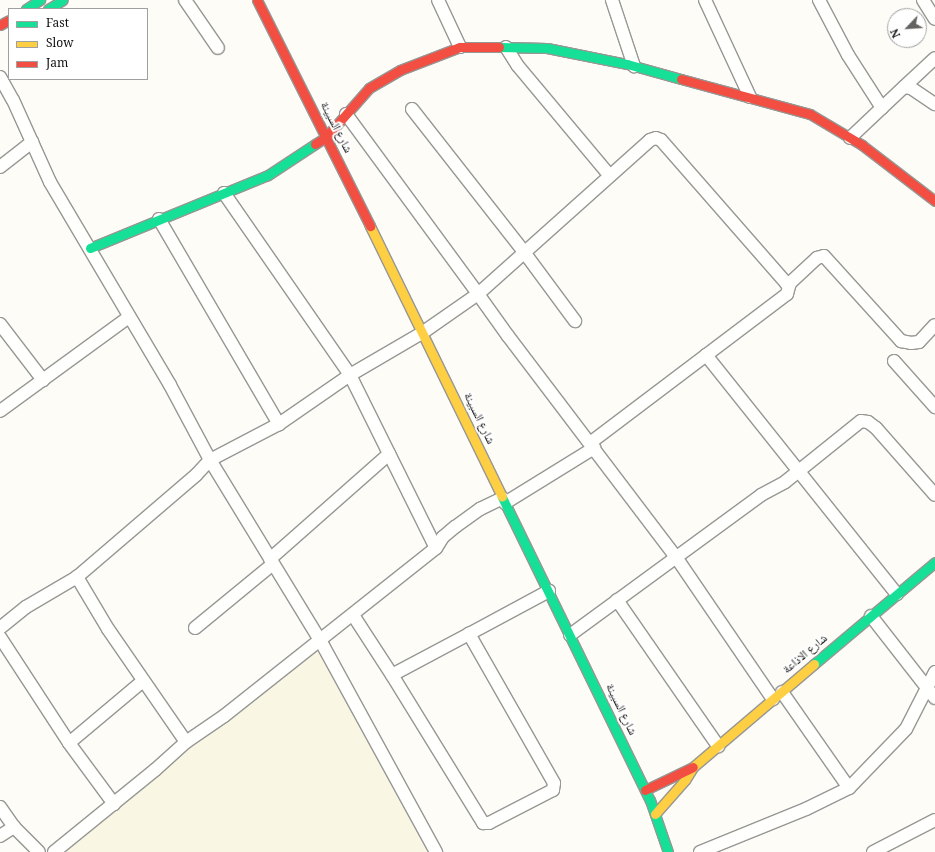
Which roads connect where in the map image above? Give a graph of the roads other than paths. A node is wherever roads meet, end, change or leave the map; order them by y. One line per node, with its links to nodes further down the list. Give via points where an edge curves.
1 (40, 0): 11 (street)
2 (62, 0): 12 (street)
3 (185, 0): 15 (street)
4 (257, 0): 20 (street, شارع السبينة)
5 (265, 0): 20 (street)
6 (438, 0): 14 (street)
7 (612, 0): 18 (street)
8 (705, 0): 22 (street)
9 (819, 0): 24 (street, via 848,55)
10 (923, 0): 13 (street)
11 (28, 8)
12 (50, 8)
13 (935, 19)
14 (460, 47): 16 (street); 26 (street, via 400,70 369,88)
15 (218, 48)
16 (506, 48): 18 (street, via 547,48); 31 (street, via 518,66)
17 (935, 58): 21 (street)
18 (634, 66): 22 (street)
19 (0, 77): 29 (street)
20 (296, 77): 27 (street, شارع السبينة)
21 (904, 87): 23 (street, via 911,88); 24 (street)
22 (750, 97): 28 (street, via 810,114)
23 (935, 104)
24 (882, 108): 28 (street)
25 (412, 109): 36 (street)
26 (346, 114): 27 (street); 38 (street)
27 (326, 137): 32 (street, via 268,175); 43 (street, شارع السبينة)
28 (850, 138): 33 (street)
29 (32, 142): 30 (street); 35 (street, via 50,182)
30 (0, 167)
31 (610, 176): 36 (street); 37 (street, via 650,140 661,140 786,283)
32 (224, 193): 34 (street); 46 (street)
33 (935, 201)
34 (159, 219): 35 (street); 50 (street)
35 (90, 248): 39 (street)
36 (524, 252): 38 (street); 40 (street)
37 (790, 283): 42 (street, via 817,258 824,256 901,341 919,342); 44 (street, via 786,294)
38 (478, 294): 43 (street); 51 (street)
39 (129, 317): 47 (street); 53 (street, via 170,385)
40 (575, 322)
41 (0, 324): 47 (street)
42 (935, 325)
43 (422, 333): 46 (street); 56 (street, شارع السبينة)
44 (706, 354): 51 (street); 54 (street)
45 (894, 361): 48 (street)
46 (350, 375): 50 (street); 52 (street)
47 (43, 380): 49 (street)
48 (935, 406)
49 (0, 411)
50 (279, 424): 53 (street)
51 (592, 446): 56 (street); 58 (street)
52 (389, 454): 57 (street); 59 (street)
53 (210, 460): 59 (street); 61 (street, via 196,475)
54 (798, 472): 55 (street, via 861,421 868,422); 58 (street, via 761,495); 63 (street)
55 (935, 495)
56 (504, 501): 57 (street, via 480,509 443,537); 62 (street, شارع السبينة)
57 (436, 548): 65 (street)
58 (676, 557): 64 (street); 77 (street)
59 (272, 562): 68 (street); 72 (street)
60 (935, 562): 63 (street, شارع الاذاعة)
61 (77, 577): 67 (street, via 26,607); 75 (street)
62 (549, 591): 69 (street); 70 (street, شارع السبينة)
63 (897, 594): 66 (street, شارع الاذاعة)
64 (617, 600): 70 (street); 81 (street)
65 (353, 615): 72 (street); 74 (street)
66 (871, 616): 76 (street); 77 (street, شارع الاذاعة)
67 (0, 628)
68 (195, 628)
69 (470, 634): 74 (street); 74 (street, via 554,783 554,790 489,823 483,823)
70 (570, 635): 84 (street, شارع السبينة)
71 (0, 637): 80 (street)
72 (320, 640): 79 (street, via 224,716); 93 (street)
73 (935, 672): 76 (street)
74 (392, 675)
75 (143, 681): 79 (street); 80 (street)
76 (927, 687): 78 (street); 83 (street, via 906,729)
77 (777, 696): 81 (street, شارع الاذاعة); 83 (street)
78 (935, 698)
79 (186, 742): 85 (street)
80 (69, 743): 85 (street)
81 (718, 746): 82 (street, شارع الاذاعة)
82 (693, 767): 84 (street, شارع الاذاعة); 87 (street, شارع الاذاعة)
83 (849, 788): 95 (street, via 806,809)
84 (645, 790): 87 (street, شارع السبينة)
85 (114, 804): 92 (street)
86 (0, 807): 89 (street)
87 (655, 814): 94 (street, شارع السبينة)
88 (935, 820): 96 (street)
89 (14, 827): 90 (street); 91 (street)
90 (0, 836)
91 (39, 852)
92 (54, 852)
93 (436, 852)
94 (668, 852)
95 (700, 852)
96 (872, 852)

